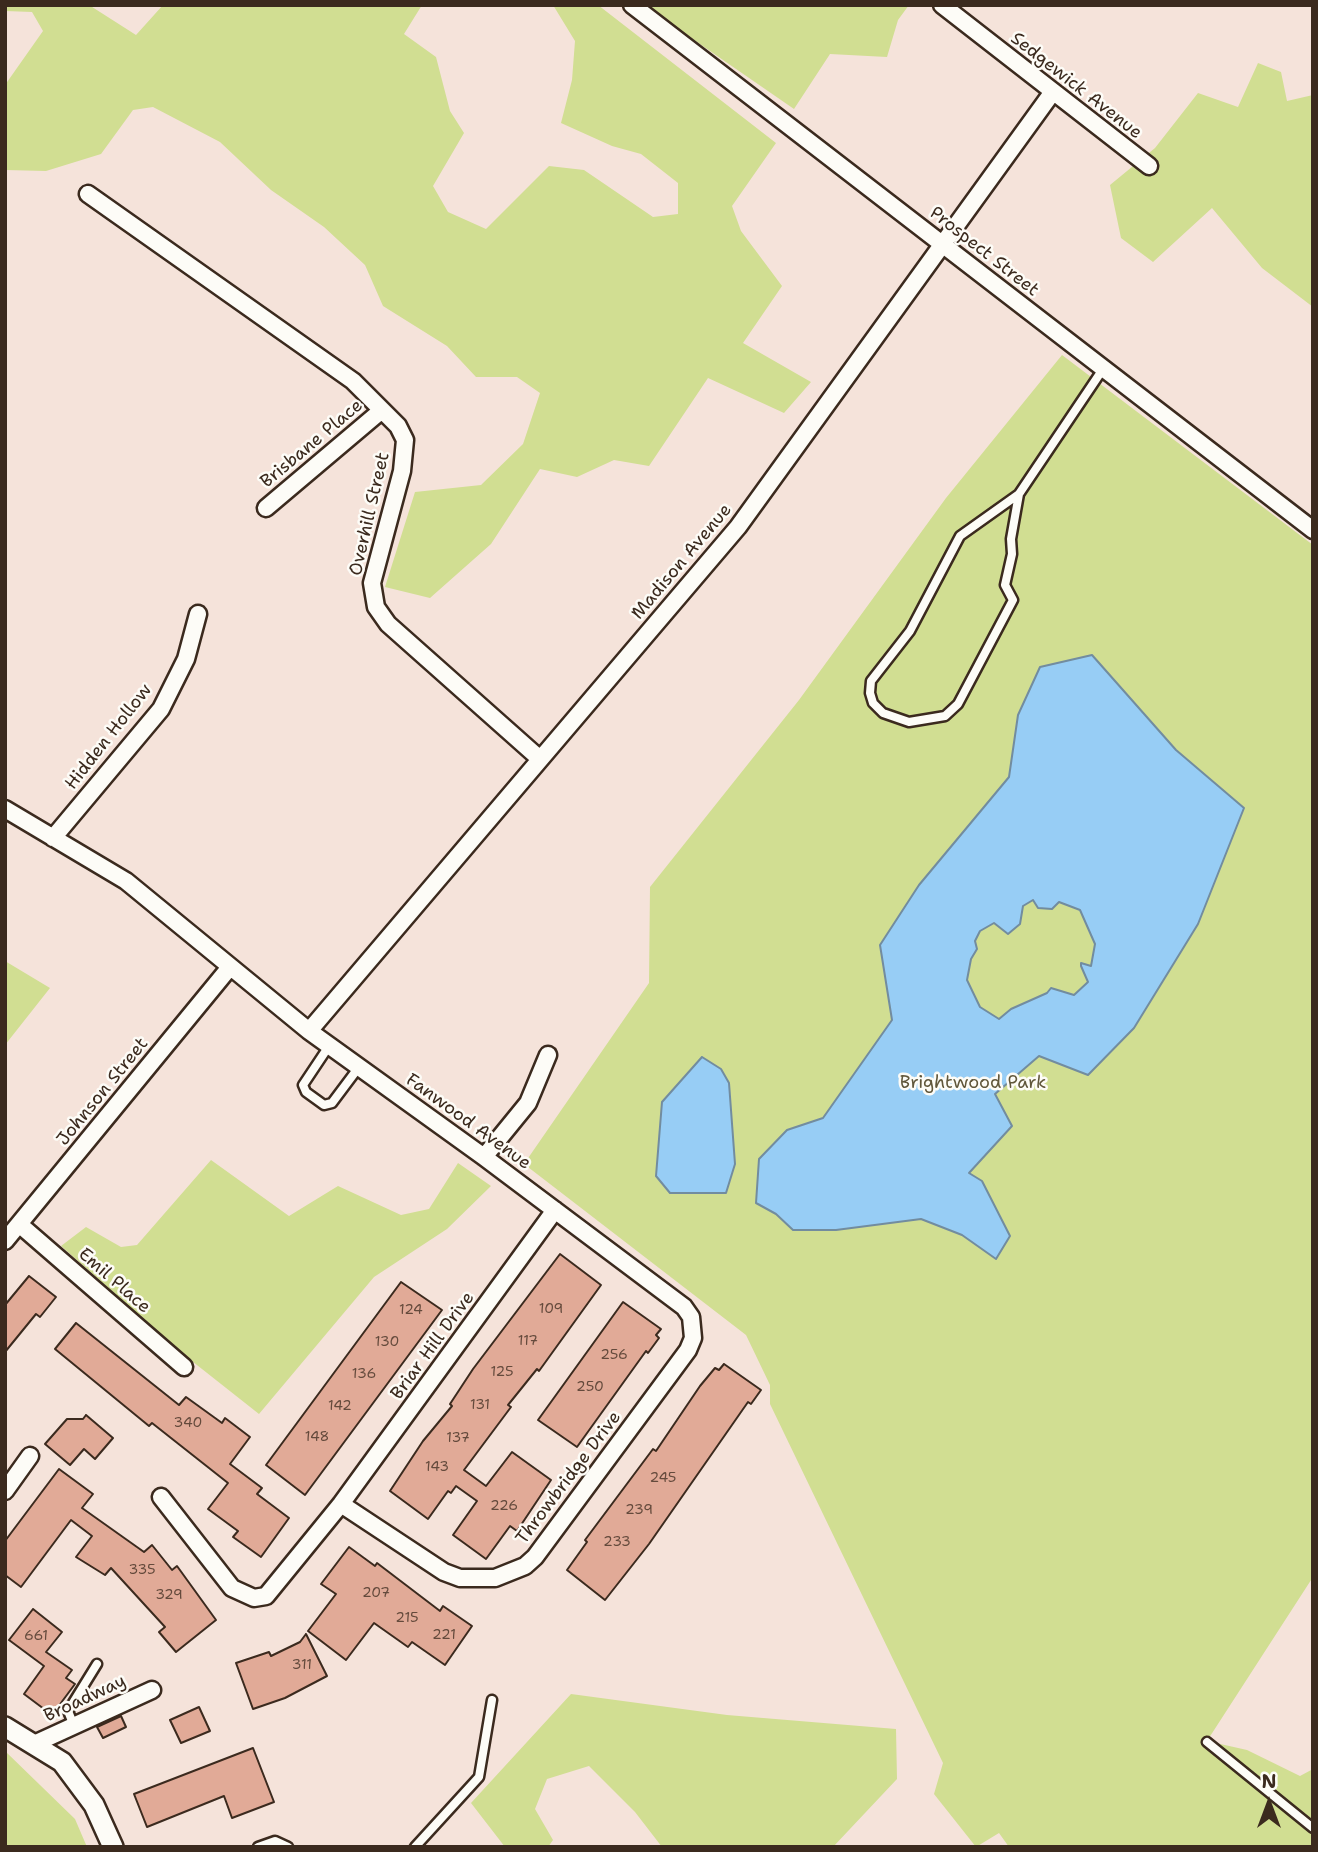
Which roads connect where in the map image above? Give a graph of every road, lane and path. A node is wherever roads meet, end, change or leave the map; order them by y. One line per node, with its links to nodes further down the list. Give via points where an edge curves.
1 (632, 5): 6 (street, Prospect Street)
2 (945, 7): 3 (street, Sedgewick Avenue)
3 (1052, 93): 4 (street, Sedgewick Avenue); 6 (street, Madison Avenue)
4 (1149, 166)
5 (88, 194): 8 (street, Overhill Street, via 353,381)
6 (944, 246): 7 (street, Prospect Street); 13 (street, Madison Avenue, via 738,527)
7 (1103, 369): 9 (lane); 11 (street, Prospect Street)
8 (382, 410): 10 (street, Brisbane Place); 13 (street, Overhill Street, via 405,440 402,471 372,583 376,607 388,624)
9 (1019, 494): 9 (lane, via 960,536 910,631 876,671 870,693 883,713 909,722 945,716 958,704 1013,600 1004,584)
10 (266, 508)
11 (1313, 530)
12 (198, 614): 15 (street, Hidden Hollow, via 187,659 161,709)
13 (540, 759): 17 (street, Madison Avenue)
14 (5, 809): 15 (street, Fanwood Avenue)
15 (53, 838): 16 (street, Fanwood Avenue, via 126,881)
16 (230, 967): 17 (street, Fanwood Avenue); 23 (street, Johnson Street)
17 (309, 1031): 18 (street, Fanwood Avenue)
18 (329, 1046): 20 (street, Fanwood Avenue); 20 (lane, via 303,1085 324,1105 332,1103)
19 (548, 1055): 21 (street, via 528,1103)
20 (359, 1067): 21 (street, Fanwood Avenue)
21 (484, 1157): 22 (street, Fanwood Avenue)
22 (555, 1210): 25 (street, Fanwood Avenue); 30 (street, Briar Hill Drive)
23 (19, 1224): 24 (street, Johnson Street); 26 (street, Emil Place)
24 (5, 1241)
25 (684, 1307): 30 (street, Throwbridge Drive, via 693,1327 688,1350 525,1566 495,1578 460,1578)
26 (184, 1367)
27 (30, 1457): 28 (street)
28 (5, 1491)
29 (161, 1497): 30 (street, Briar Hill Drive, via 232,1588 254,1598 274,1590)
30 (341, 1504)
31 (97, 1664): 34 (lane, via 68,1711)
32 (152, 1690): 34 (street, Broadway)
33 (492, 1700): 42 (lane, via 479,1777)
34 (74, 1726): 37 (street, Broadway)
35 (5, 1727): 37 (street)
36 (1207, 1742): 38 (lane)
37 (34, 1744): 39 (street, via 62,1762 77,1779)
38 (1313, 1828)
39 (113, 1847)
40 (258, 1847): 41 (lane, via 275,1841)
41 (288, 1847)
42 (415, 1847)

